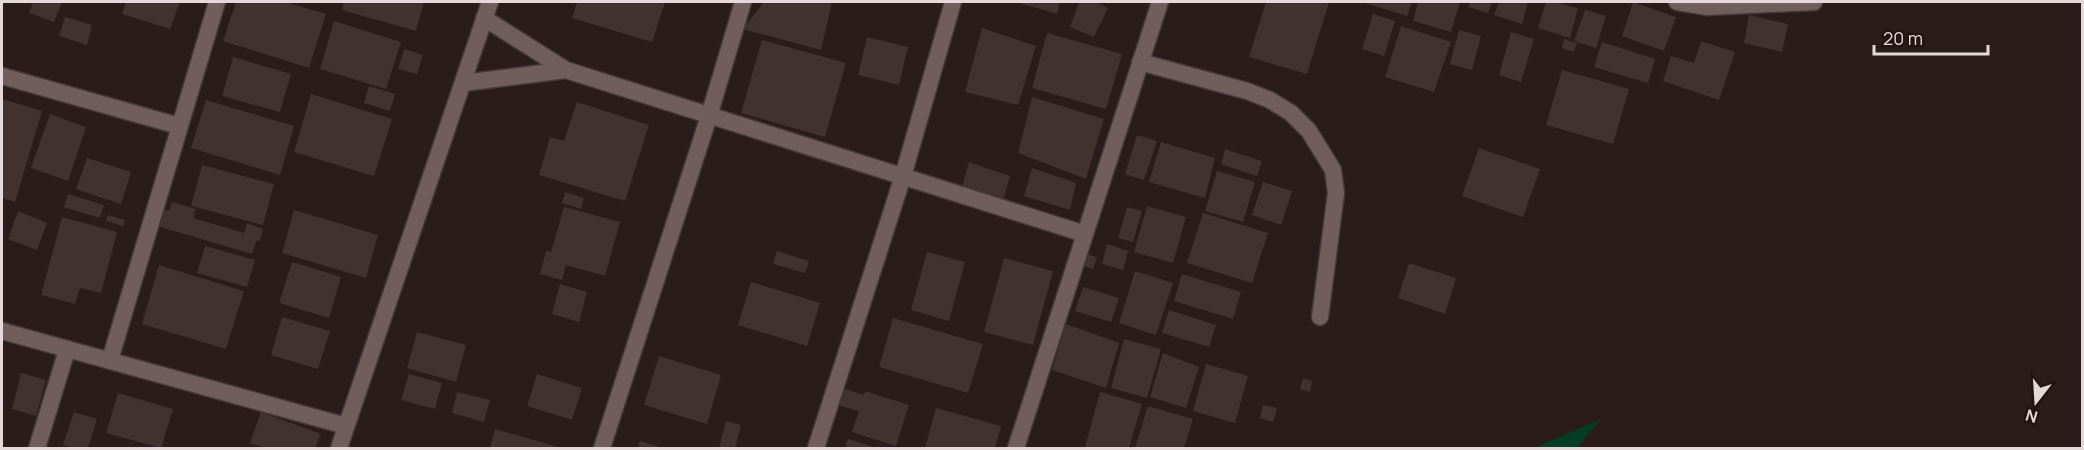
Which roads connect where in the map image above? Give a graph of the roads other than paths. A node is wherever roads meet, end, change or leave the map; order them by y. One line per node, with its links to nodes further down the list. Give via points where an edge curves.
1 (217, 2): 13 (street)
2 (742, 2): 12 (street)
3 (953, 2): 14 (street)
4 (1160, 2): 8 (street)
5 (1677, 2): 6 (street, via 1707,7)
6 (1814, 2)
7 (487, 10): 9 (street); 11 (street)
8 (1140, 62): 15 (street); 16 (street, via 1270,100 1292,113 1309,131 1333,170 1336,193)
9 (566, 70): 11 (street); 12 (street)
10 (2, 76): 13 (street)
11 (463, 83): 20 (street)
12 (709, 116): 14 (street); 23 (street)
13 (179, 126): 19 (street)
14 (903, 176): 15 (street); 24 (street)
15 (1085, 234): 25 (street)
16 (1320, 317)
17 (2, 331): 18 (street)
18 (67, 350): 19 (street); 21 (street)
19 (110, 360): 20 (street)
20 (346, 426): 22 (street)
21 (37, 448)
22 (339, 448)
23 (602, 448)
24 (816, 448)
25 (1016, 448)

